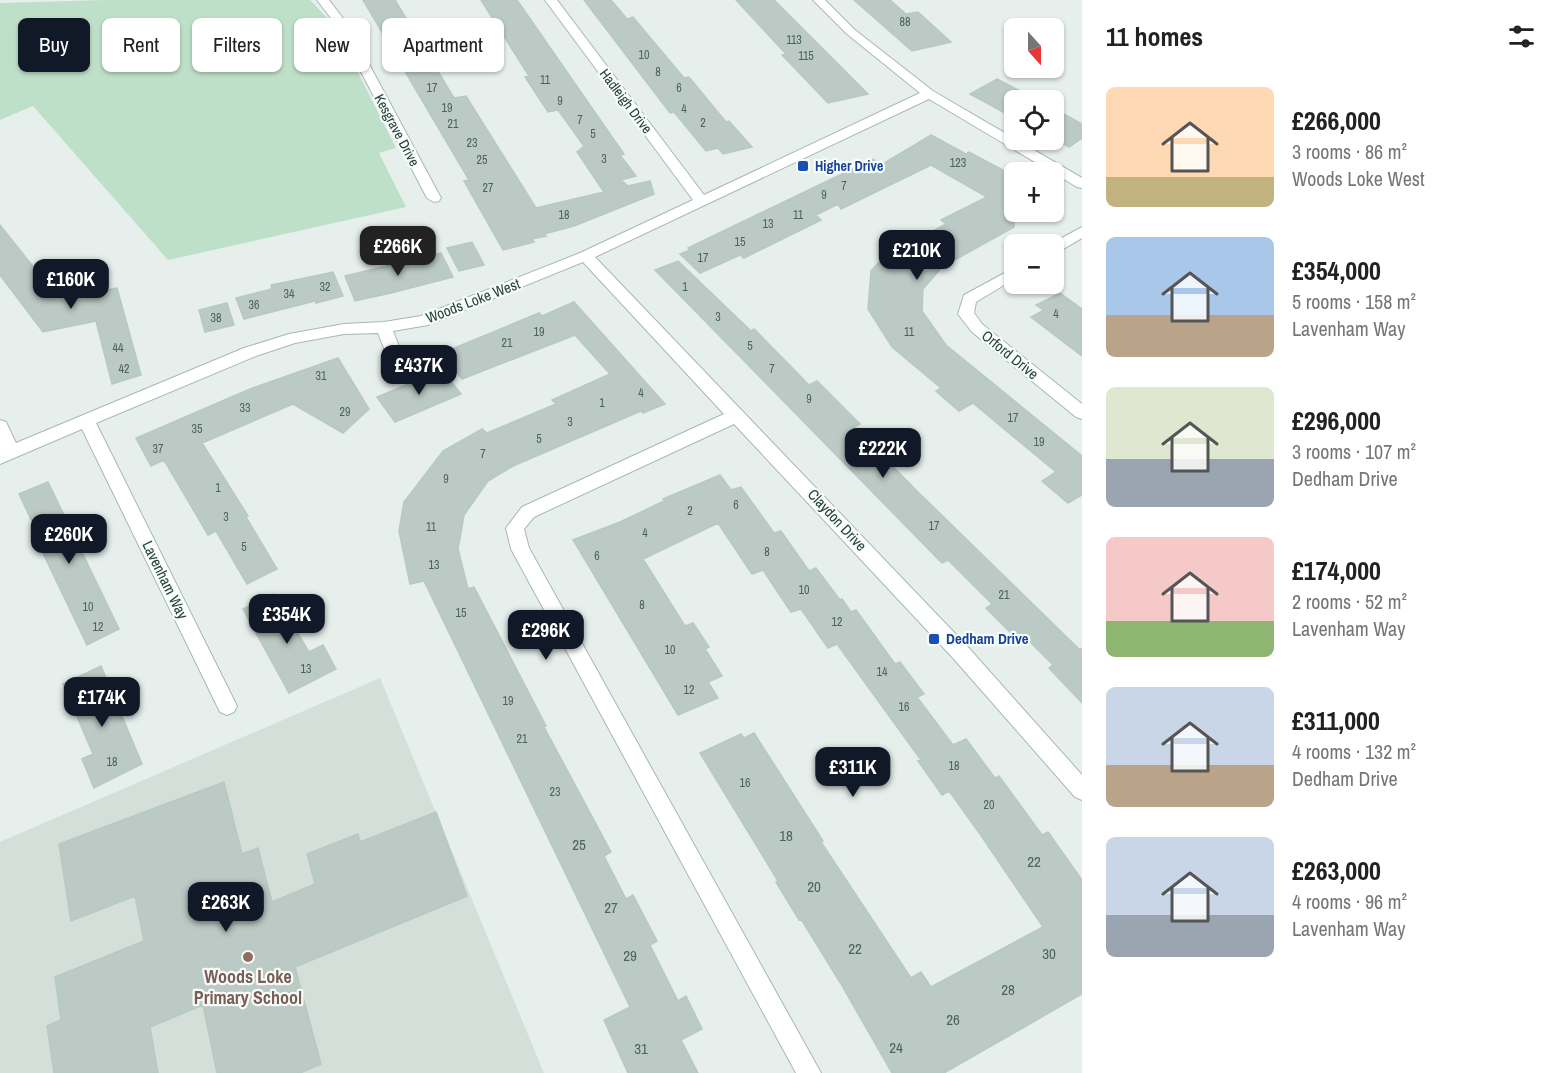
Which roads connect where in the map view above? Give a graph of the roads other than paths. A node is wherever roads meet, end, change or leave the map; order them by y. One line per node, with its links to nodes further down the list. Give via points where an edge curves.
1 (323, 0): 6 (street, Kesgrave Drive, via 342,25)
2 (551, 0): 7 (street, Hadleigh Drive)
3 (819, 0): 4 (street, via 851,32)
4 (929, 94): 5 (street); 7 (street, Woods Loke West)
5 (1082, 184)
6 (434, 198)
7 (701, 201): 10 (street, Woods Loke West)
8 (1082, 232): 9 (street)
9 (1064, 243)
10 (585, 256): 12 (street, Woods Loke West, via 423,321); 15 (street, Claydon Drive)
11 (1004, 279): 14 (street, Orford Drive, via 969,299 966,314 977,328)
12 (384, 327): 13 (street); 16 (street, Woods Loke West, via 344,329 283,341)
13 (392, 350)
14 (1082, 413)
15 (737, 415): 20 (street, Claydon Drive, via 960,652); 21 (street, via 528,512 515,528 520,549)
16 (87, 422): 18 (street, Woods Loke West); 19 (street, Lavenham Way)
17 (0, 426): 18 (street)
18 (6, 454)
19 (227, 706)
20 (1082, 790)
21 (809, 1073)

